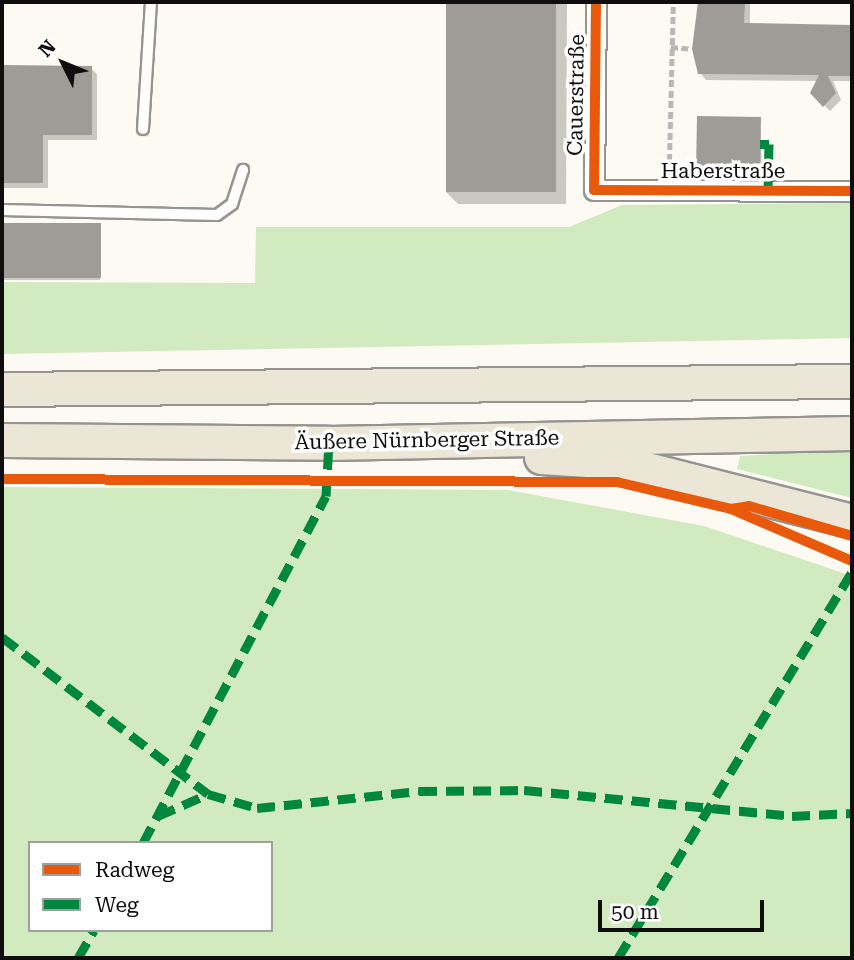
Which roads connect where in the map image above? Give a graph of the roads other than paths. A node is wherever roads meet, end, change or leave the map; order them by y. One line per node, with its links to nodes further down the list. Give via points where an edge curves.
1 (151, 2): 3 (lane)
2 (596, 2): 5 (street, Cauerstraße)
3 (143, 129)
4 (243, 170): 7 (lane, via 232,204 217,215)
5 (594, 190): 6 (street, Haberstraße)
6 (852, 191)
7 (2, 210)
8 (852, 381): 9 (highway)
9 (2, 388)
10 (852, 433): 12 (highway, Äußere Nürnberger Straße)
11 (2, 440): 12 (highway, Äußere Nürnberger Straße)
12 (329, 443): 13 (highway, via 619,463)
13 (852, 521)

